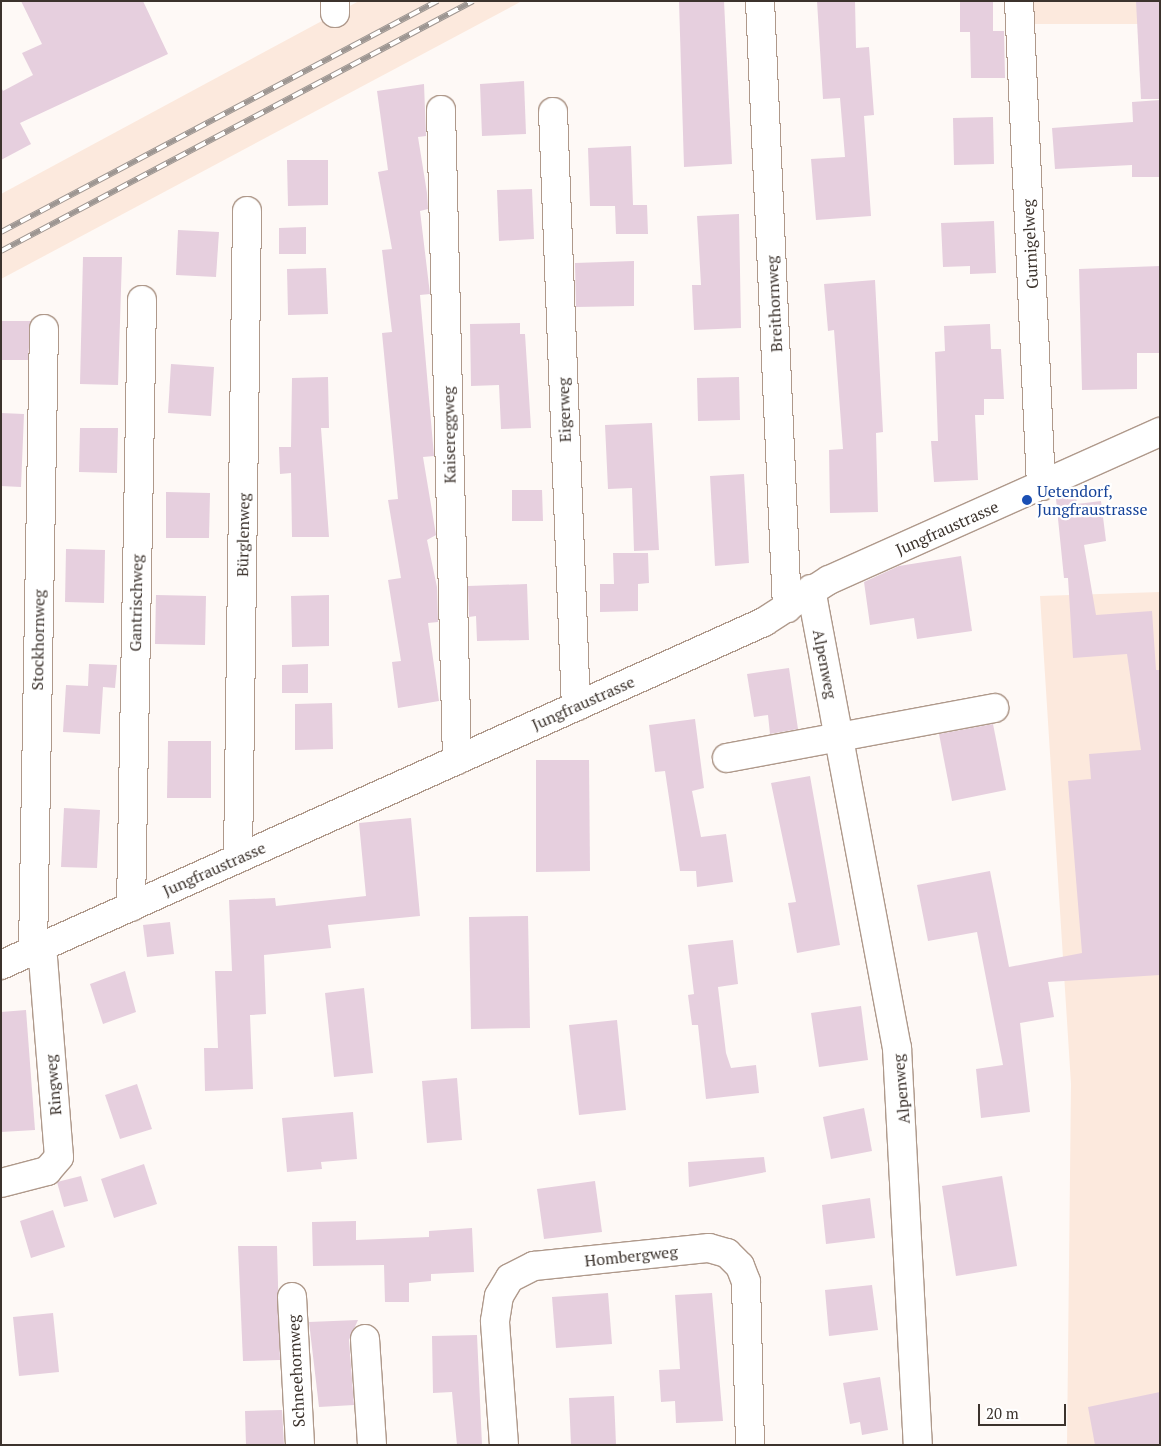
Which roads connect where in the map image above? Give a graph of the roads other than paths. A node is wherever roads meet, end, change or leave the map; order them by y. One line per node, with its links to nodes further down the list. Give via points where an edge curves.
1 (760, 1): 11 (street, Breithornweg)
2 (1019, 1): 9 (street, Gurnigelweg)
3 (441, 110): 16 (street, Kaisereggweg)
4 (553, 112): 12 (street, Eigerweg)
5 (247, 211): 17 (street, Bürglenweg)
6 (142, 300): 18 (street, Gantrischweg)
7 (44, 329): 19 (street, Stockhornweg)
8 (1160, 432): 9 (street, Jungfraustrasse)
9 (1041, 487): 10 (street, Jungfraustrasse)
10 (811, 590): 11 (street, Jungfraustrasse); 14 (street, Alpenweg)
11 (787, 608): 12 (street, Jungfraustrasse)
12 (576, 707): 16 (street, Jungfraustrasse)
13 (994, 708): 14 (street)
14 (839, 738): 15 (street); 28 (street, Alpenweg, via 898,1058)
15 (727, 758)
16 (457, 760): 17 (street, Jungfraustrasse)
17 (238, 858): 18 (street, Jungfraustrasse)
18 (131, 906): 19 (street, Jungfraustrasse)
19 (38, 949): 20 (street, Jungfraustrasse); 21 (street, Ringweg, via 59,1157 47,1171)
20 (1, 965)
21 (1, 1183)
22 (292, 1297): 24 (street, Schneehornweg)
23 (365, 1339): 25 (street)
24 (300, 1445)
25 (372, 1445)
26 (504, 1445): 27 (street, Hombergweg, via 495,1321 499,1296 510,1278 534,1266 709,1248 727,1253 740,1266 746,1282)
27 (750, 1445)
28 (918, 1445)

